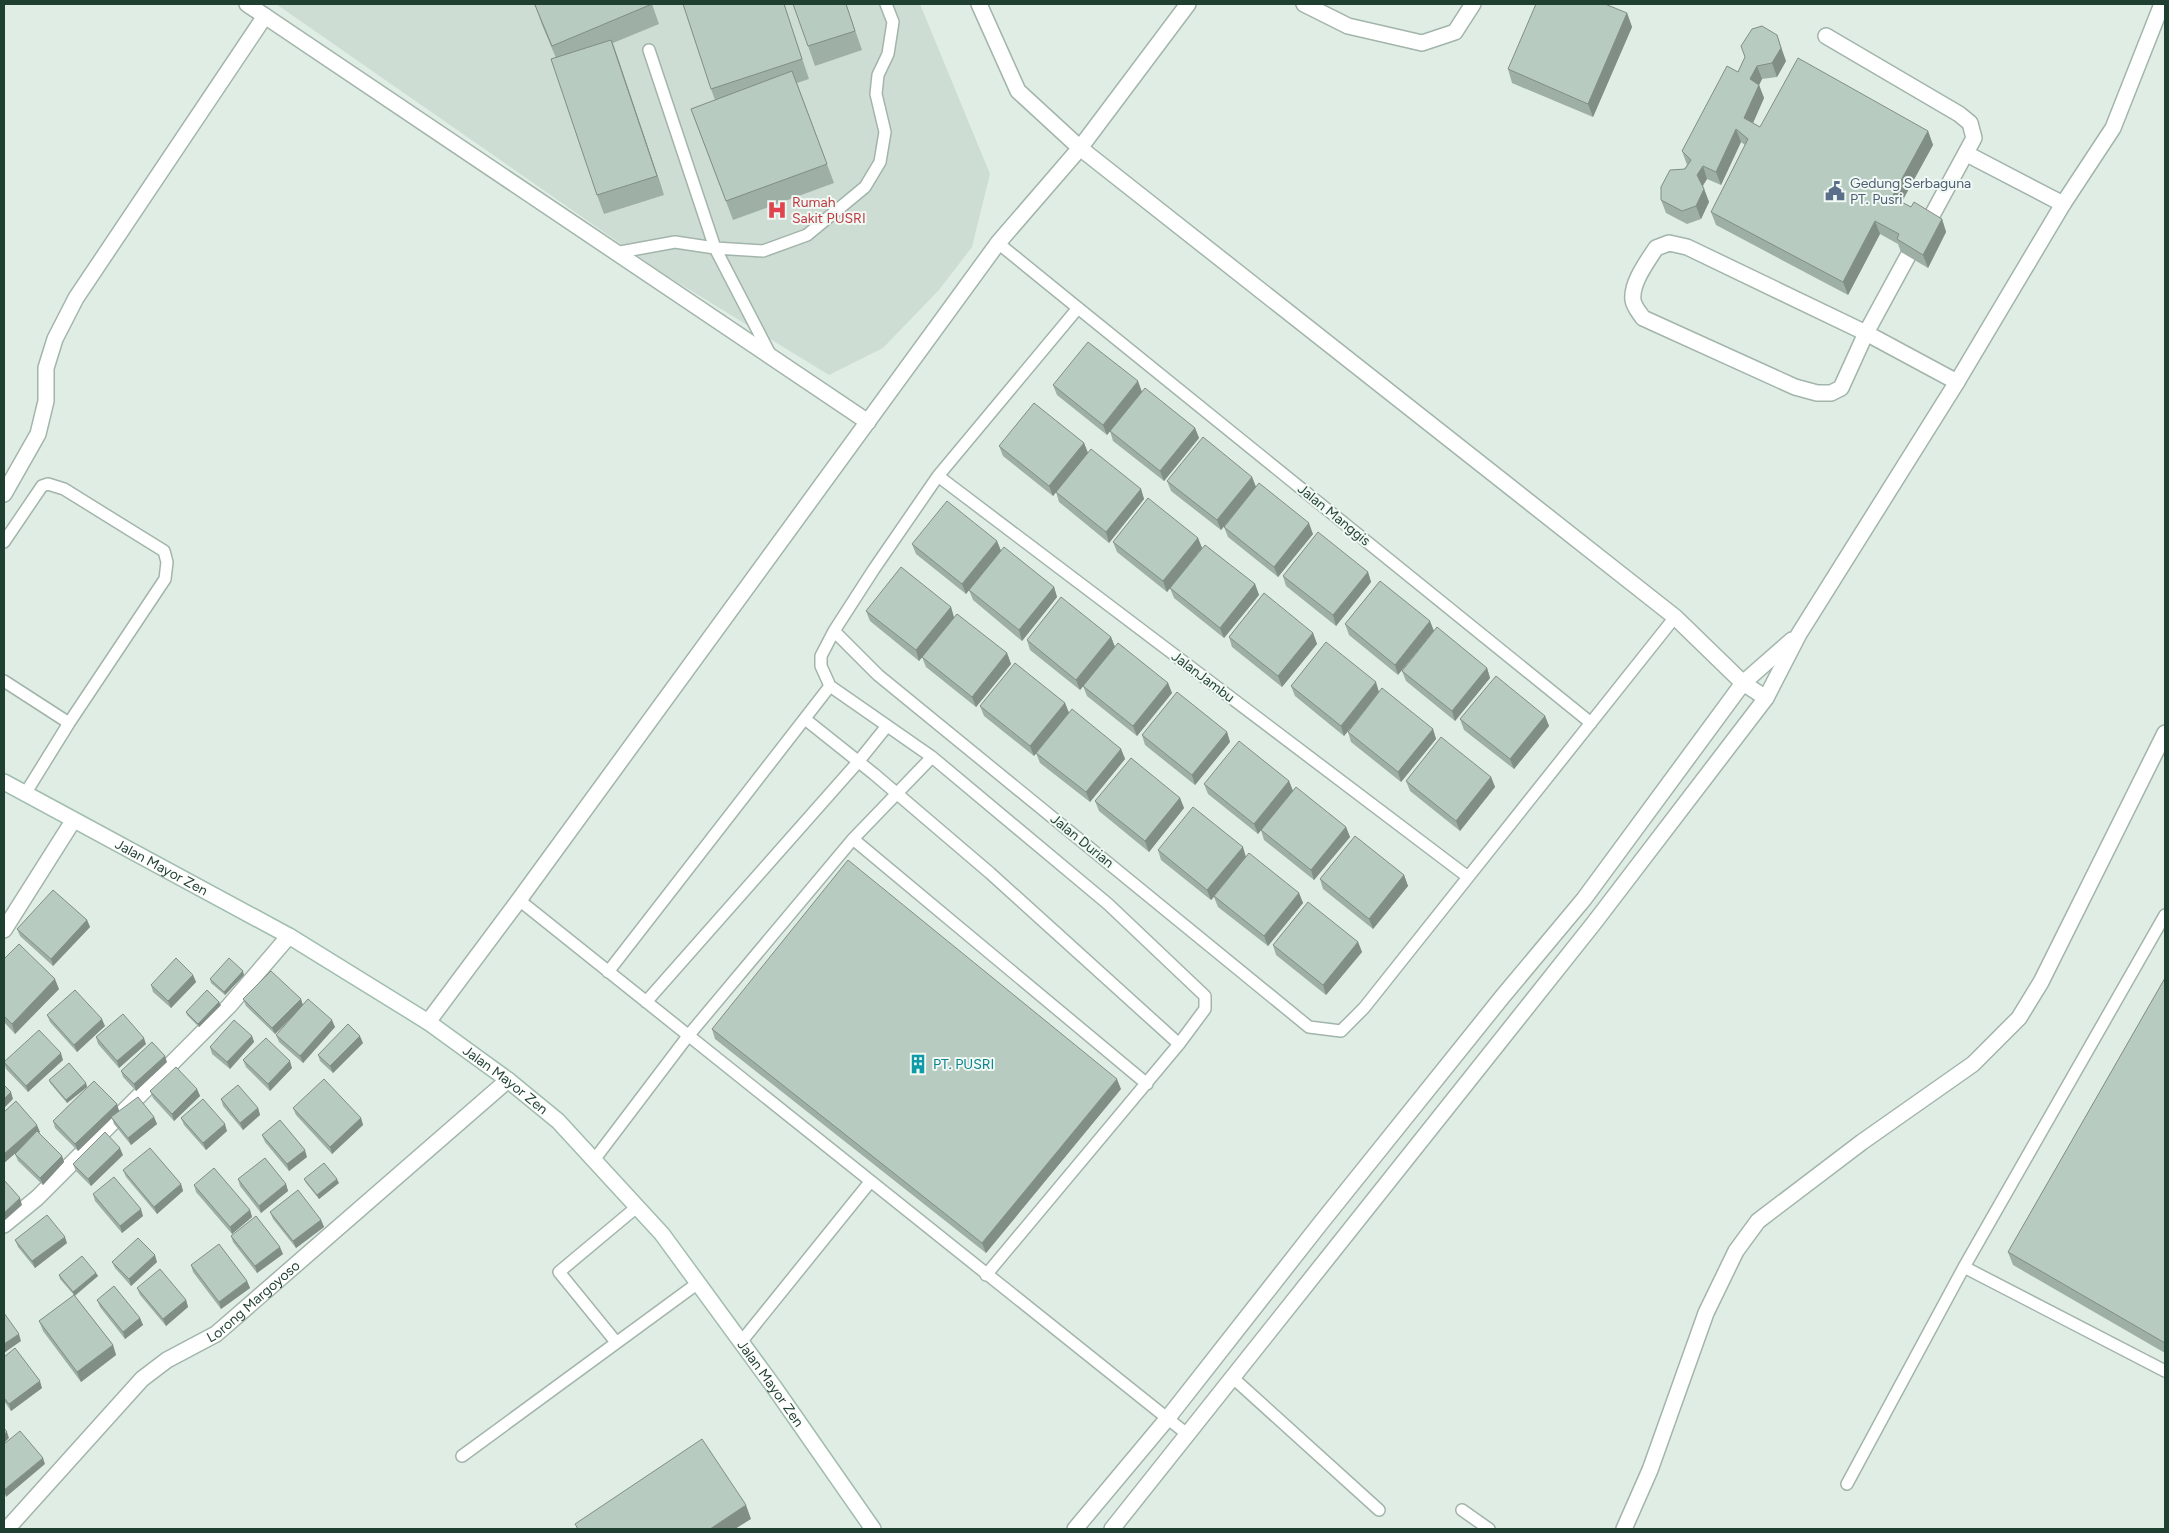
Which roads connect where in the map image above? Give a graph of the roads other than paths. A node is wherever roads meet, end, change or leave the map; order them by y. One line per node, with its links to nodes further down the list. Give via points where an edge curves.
1 (247, 4): 8 (street)
2 (886, 4): 16 (lane, via 893,22 876,94 885,132 880,162 865,187 807,235 763,251)
3 (978, 4): 11 (street, via 1018,91)
4 (1188, 4): 11 (street)
5 (1304, 4): 6 (street, via 1348,26 1422,43 1455,32)
6 (1472, 4)
7 (2162, 4): 13 (street, via 2113,128)
8 (265, 16): 17 (street); 25 (street, via 76,298 55,339 46,368 46,401 38,434)
9 (1826, 36): 12 (street, via 1970,123 1974,138)
10 (650, 50): 16 (lane)
11 (1080, 148): 15 (street); 27 (street)
12 (1967, 154): 13 (street); 14 (street)
13 (2064, 204): 22 (street)
14 (1930, 219)
15 (998, 243): 19 (lane, Jalan Manggis); 23 (street)
16 (715, 248): 17 (lane, via 674,242); 21 (lane)
17 (615, 253): 21 (street)
18 (1909, 254): 20 (street)
19 (1078, 308): 24 (lane); 36 (lane, Jalan Manggis)
20 (1866, 332): 20 (street, via 1841,388 1831,394 1817,393 1794,387 1643,318 1633,299 1635,287 1656,248 1678,245); 22 (street)
21 (772, 358): 23 (street)
22 (1957, 382): 29 (street)
23 (868, 422): 47 (street)
24 (938, 476): 28 (lane); 46 (lane, JalanJambu)
25 (4, 494)
26 (4, 542): 35 (lane, via 42,486 48,484 64,489 164,551 167,562 165,578)
27 (1675, 617): 31 (street); 36 (lane)
28 (834, 631): 32 (lane, via 821,656 821,666); 46 (lane, Jalan Durian, via 878,675 1309,1026 1341,1031 1364,1008)
29 (1799, 634): 31 (street); 33 (street)
30 (4, 681): 35 (lane)
31 (1743, 683): 33 (street); 69 (street, via 1584,899)
32 (830, 686): 34 (lane); 37 (lane)
33 (1766, 698): 68 (street, via 1594,923)
34 (804, 719): 40 (lane); 51 (lane)
35 (69, 723): 43 (lane)
36 (1591, 723): 46 (lane)
37 (887, 726): 39 (lane); 40 (lane)
38 (2165, 733): 80 (street, via 2019,1018 1973,1064 1758,1221 1736,1251 1706,1313 1650,1470)
39 (932, 757): 42 (lane); 55 (lane, via 1108,904 1205,996 1206,1009)
40 (858, 762): 42 (lane); 52 (lane)
41 (4, 782): 43 (street, Jalan Mayor Zen)
42 (896, 792): 45 (lane); 55 (lane)
43 (25, 794): 44 (street, Jalan Mayor Zen)
44 (73, 821): 49 (street); 50 (street, Jalan Mayor Zen)
45 (853, 838): 54 (lane); 57 (lane)
46 (1468, 878)
47 (519, 900): 51 (lane); 53 (street)
48 (2165, 915): 62 (lane)
49 (4, 930)
50 (289, 936): 53 (street, Jalan Mayor Zen); 61 (street, via 229,1006 37,1198)
51 (608, 972): 52 (lane)
52 (646, 1002): 54 (lane)
53 (428, 1022): 56 (street, Jalan Mayor Zen)
54 (688, 1036): 58 (lane); 59 (lane)
55 (1179, 1044): 57 (lane)
56 (508, 1080): 58 (street, Jalan Mayor Zen, via 558,1120); 75 (street, Lorong Margoyoso, via 216,1334 167,1360 142,1379)
57 (1147, 1084): 63 (lane)
58 (594, 1160): 60 (street, Jalan Mayor Zen)
59 (870, 1182): 63 (lane); 66 (lane)
60 (638, 1206): 64 (street, Jalan Mayor Zen); 65 (lane, via 559,1272)
61 (4, 1225)
62 (1964, 1268): 67 (lane); 72 (lane)
63 (986, 1275): 69 (lane)
64 (698, 1282): 65 (lane); 66 (street, Jalan Mayor Zen)
65 (616, 1342): 71 (lane)
66 (741, 1342): 76 (street, Jalan Mayor Zen)
67 (2165, 1371)
68 (1232, 1376): 70 (street); 73 (lane)
69 (1167, 1419): 70 (lane); 77 (street)
70 (1187, 1434): 78 (street)
71 (462, 1456)
72 (1847, 1484)
73 (1379, 1510)
74 (1462, 1510): 79 (lane)
75 (7, 1529)
76 (873, 1529)
77 (1075, 1529)
78 (1112, 1529)
79 (1489, 1529)
80 (1624, 1529)

